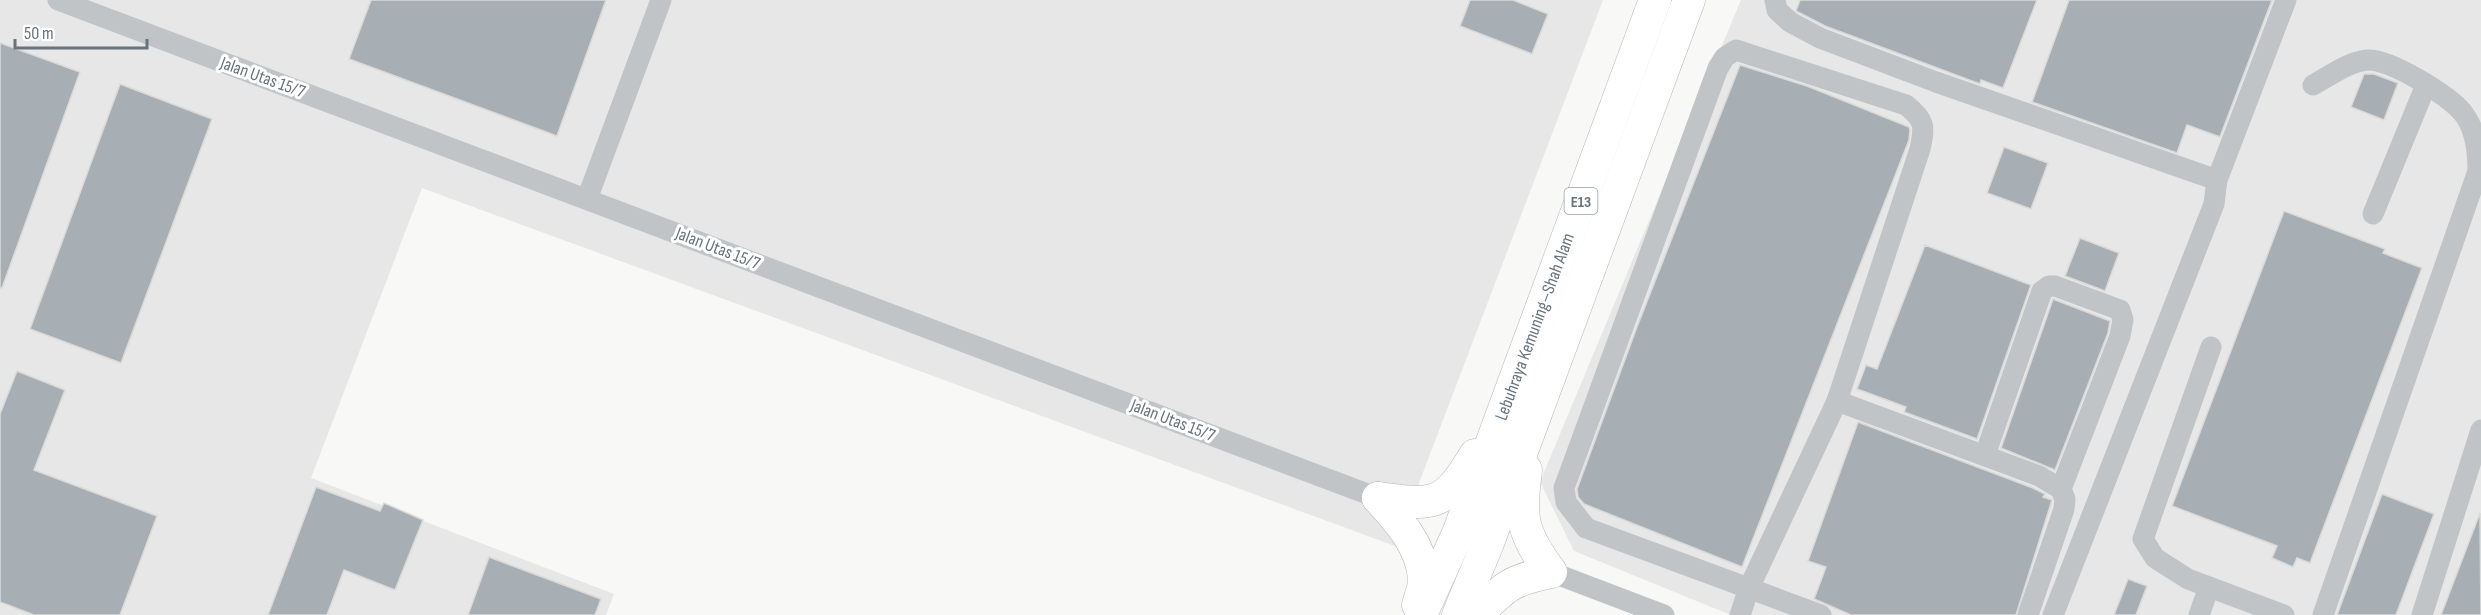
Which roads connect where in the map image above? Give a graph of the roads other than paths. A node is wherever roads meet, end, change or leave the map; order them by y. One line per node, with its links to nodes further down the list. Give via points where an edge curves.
1 (58, 0): 10 (street, Jalan Utas 15/7)
2 (661, 0): 10 (street)
3 (1655, 0): 14 (highway, Lebuhraya Kemuning–Shah Alam / E13)
4 (1689, 0): 15 (highway, Lebuhraya Kemuning–Shah Alam / E13)
5 (1775, 0): 9 (street, via 1777,10 1790,22 1820,38)
6 (2286, 0): 9 (street)
7 (2313, 85): 8 (street, via 2353,63 2370,59 2414,75)
8 (2426, 86): 11 (street); 34 (street, via 2463,112 2473,130 2478,171)
9 (2217, 180): 31 (street, via 2214,204)
10 (587, 199): 19 (street, Jalan Utas 15/7)
11 (2373, 214)
12 (2211, 347): 21 (street, via 2143,539 2155,558)
13 (1838, 400): 17 (street); 22 (street); 22 (street, via 1920,149 1924,131 1920,116 1906,105 1736,50 1718,68 1564,488 1566,502 1586,528)
14 (1507, 402): 19 (highway, via 1460,480 1439,499 1413,503); 24 (highway, Lebuhraya Kemuning–Shah Alam / E13, via 1459,531)
15 (1532, 424): 20 (highway, via 1522,500 1526,533); 25 (highway, Lebuhraya Kemuning–Shah Alam / E13)
16 (2481, 430): 35 (street)
17 (1985, 455): 18 (street); 18 (street, via 2042,291 2055,286 2120,310 2120,336)
18 (2061, 489): 30 (street, via 2064,509)
19 (1378, 498): 23 (highway, via 1402,524 1415,546 1424,579)
20 (1551, 572): 26 (highway, via 1522,578 1500,590); 27 (street)
21 (2209, 587): 32 (street); 33 (street)
22 (1749, 588): 28 (street); 29 (street)
23 (1416, 615)
24 (1421, 615)
25 (1458, 615)
26 (1477, 615)
27 (1664, 615)
28 (1740, 615)
29 (1821, 615)
30 (2028, 615)
31 (2054, 615)
32 (2199, 615)
33 (2284, 615)
34 (2322, 615)
35 (2421, 615)

